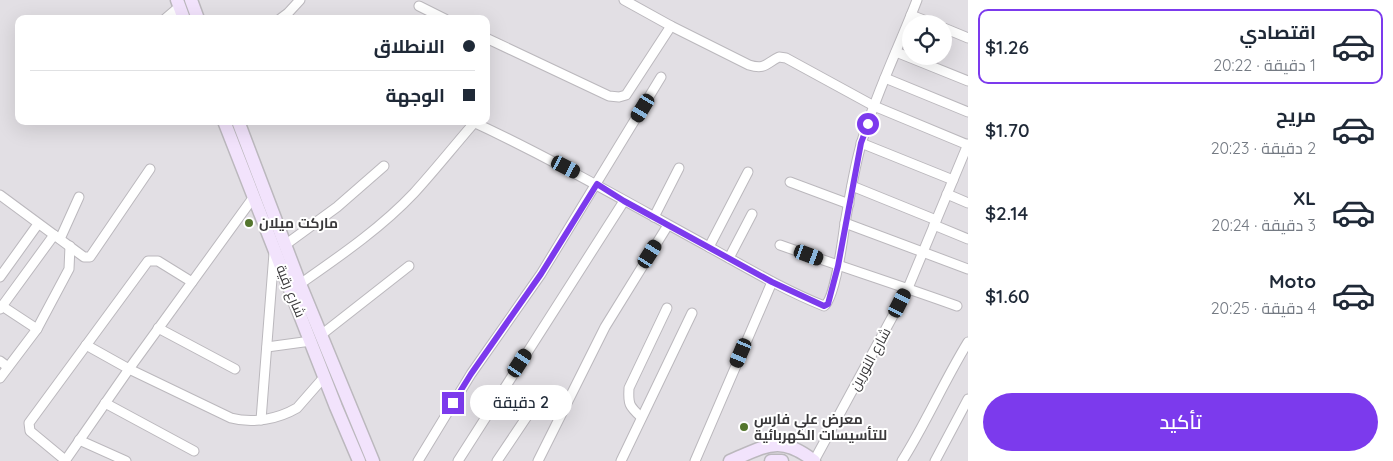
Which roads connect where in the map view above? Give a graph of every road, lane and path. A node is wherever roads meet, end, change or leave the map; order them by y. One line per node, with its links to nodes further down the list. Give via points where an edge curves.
1 (191, 0): 6 (street)
2 (300, 0): 7 (street)
3 (624, 0): 10 (street)
4 (917, 0): 9 (street)
5 (419, 6): 8 (street)
6 (197, 15)
7 (285, 15)
8 (437, 15)
9 (911, 15)
10 (671, 26): 14 (street, via 626,95 619,97 609,96); 19 (street, via 758,68 779,57 786,58)
11 (952, 31): 13 (street)
12 (902, 37): 15 (street)
13 (968, 38)
14 (490, 40)
15 (896, 52): 17 (street); 18 (street)
16 (662, 78): 34 (street)
17 (885, 78): 19 (street); 20 (street)
18 (968, 80)
19 (874, 106): 25 (street); 26 (street)
20 (968, 112)
21 (226, 125): 39 (street, شارع رقية)
22 (239, 125): 54 (street, شارع رقية)
23 (470, 125): 63 (street, via 394,212 349,251)
24 (480, 125): 34 (street)
25 (861, 143): 32 (street); 35 (street)
26 (968, 144): 27 (street, شارع النورين)
27 (964, 163): 32 (street, شارع النورين)
28 (384, 166): 54 (street, via 337,207)
29 (150, 168): 52 (street, via 90,257 84,258)
30 (679, 168): 44 (street)
31 (748, 172): 53 (street)
32 (953, 180): 36 (street, شارع النورين)
33 (790, 182): 42 (street)
34 (597, 184): 40 (street); 95 (street, via 541,274 471,374)
35 (852, 186): 42 (street); 45 (street)
36 (947, 194): 41 (street); 45 (street, شارع النورين)
37 (0, 195): 46 (street)
38 (79, 197): 49 (street)
39 (253, 198): 54 (street, شارع رقية); 61 (street)
40 (624, 201): 44 (street); 96 (street)
41 (968, 203)
42 (849, 204): 48 (street)
43 (752, 214): 56 (street)
44 (654, 217): 47 (street)
45 (935, 222): 50 (street); 55 (street, شارع النورين)
46 (38, 224): 49 (street); 60 (street)
47 (668, 224): 53 (street); 98 (street, via 605,327)
48 (845, 224): 55 (street); 58 (street)
49 (57, 237): 52 (street); 66 (street)
50 (968, 239)
51 (780, 244): 58 (street)
52 (70, 246): 70 (street, via 68,269)
53 (710, 247): 56 (street)
54 (280, 248): 63 (street, شارع رقية); 71 (street, شارع رقية); 74 (street)
55 (922, 253): 59 (street); 64 (street, شارع النورين)
56 (729, 258): 62 (street)
57 (409, 266): 71 (street)
58 (838, 266): 62 (street, via 831,296 824,306); 64 (street)
59 (968, 269)
60 (0, 277)
61 (192, 282): 69 (street); 73 (street, via 158,262 148,261)
62 (772, 282): 100 (street)
63 (300, 284): 71 (street, شارع رقية)
64 (908, 288): 65 (street); 104 (street, شارع النورين)
65 (958, 306)
66 (1, 308): 70 (street)
67 (667, 308): 87 (street, via 629,388 628,402)
68 (692, 313): 87 (street)
69 (158, 328): 77 (street); 78 (street)
70 (37, 329): 76 (street)
71 (316, 338): 74 (street); 79 (street, شارع رقية); 80 (street, شارع رقية)
72 (968, 342): 105 (street)
73 (86, 345): 77 (street); 91 (street, via 29,426 30,431)
74 (267, 347): 88 (street)
75 (0, 361): 76 (street)
76 (8, 367): 81 (street)
77 (128, 369): 84 (street); 88 (street, via 231,418)
78 (235, 369)
79 (336, 370): 80 (street, via 332,377); 83 (street, شارع رقية)
80 (324, 376): 85 (street, شارع رقية); 88 (street, via 297,408)
81 (0, 378)
82 (968, 400): 106 (street)
83 (349, 402): 85 (street, via 341,399); 94 (street, شارع رقية)
84 (104, 403): 89 (street); 90 (street)
85 (336, 407): 93 (street, شارع رقية)
86 (532, 409): 97 (street)
87 (641, 417): 99 (street)
88 (261, 420)
89 (79, 440): 91 (street); 92 (street)
90 (194, 451)
91 (65, 461)
92 (126, 461)
93 (359, 461)
94 (373, 461)
95 (418, 461)
96 (458, 461)
97 (497, 461)
98 (538, 461)
99 (620, 461)
100 (695, 461)
101 (730, 461): 104 (street, via 779,444 797,449)
102 (771, 461): 103 (street)
103 (782, 461)
104 (814, 461)
105 (902, 461)
106 (935, 461)

